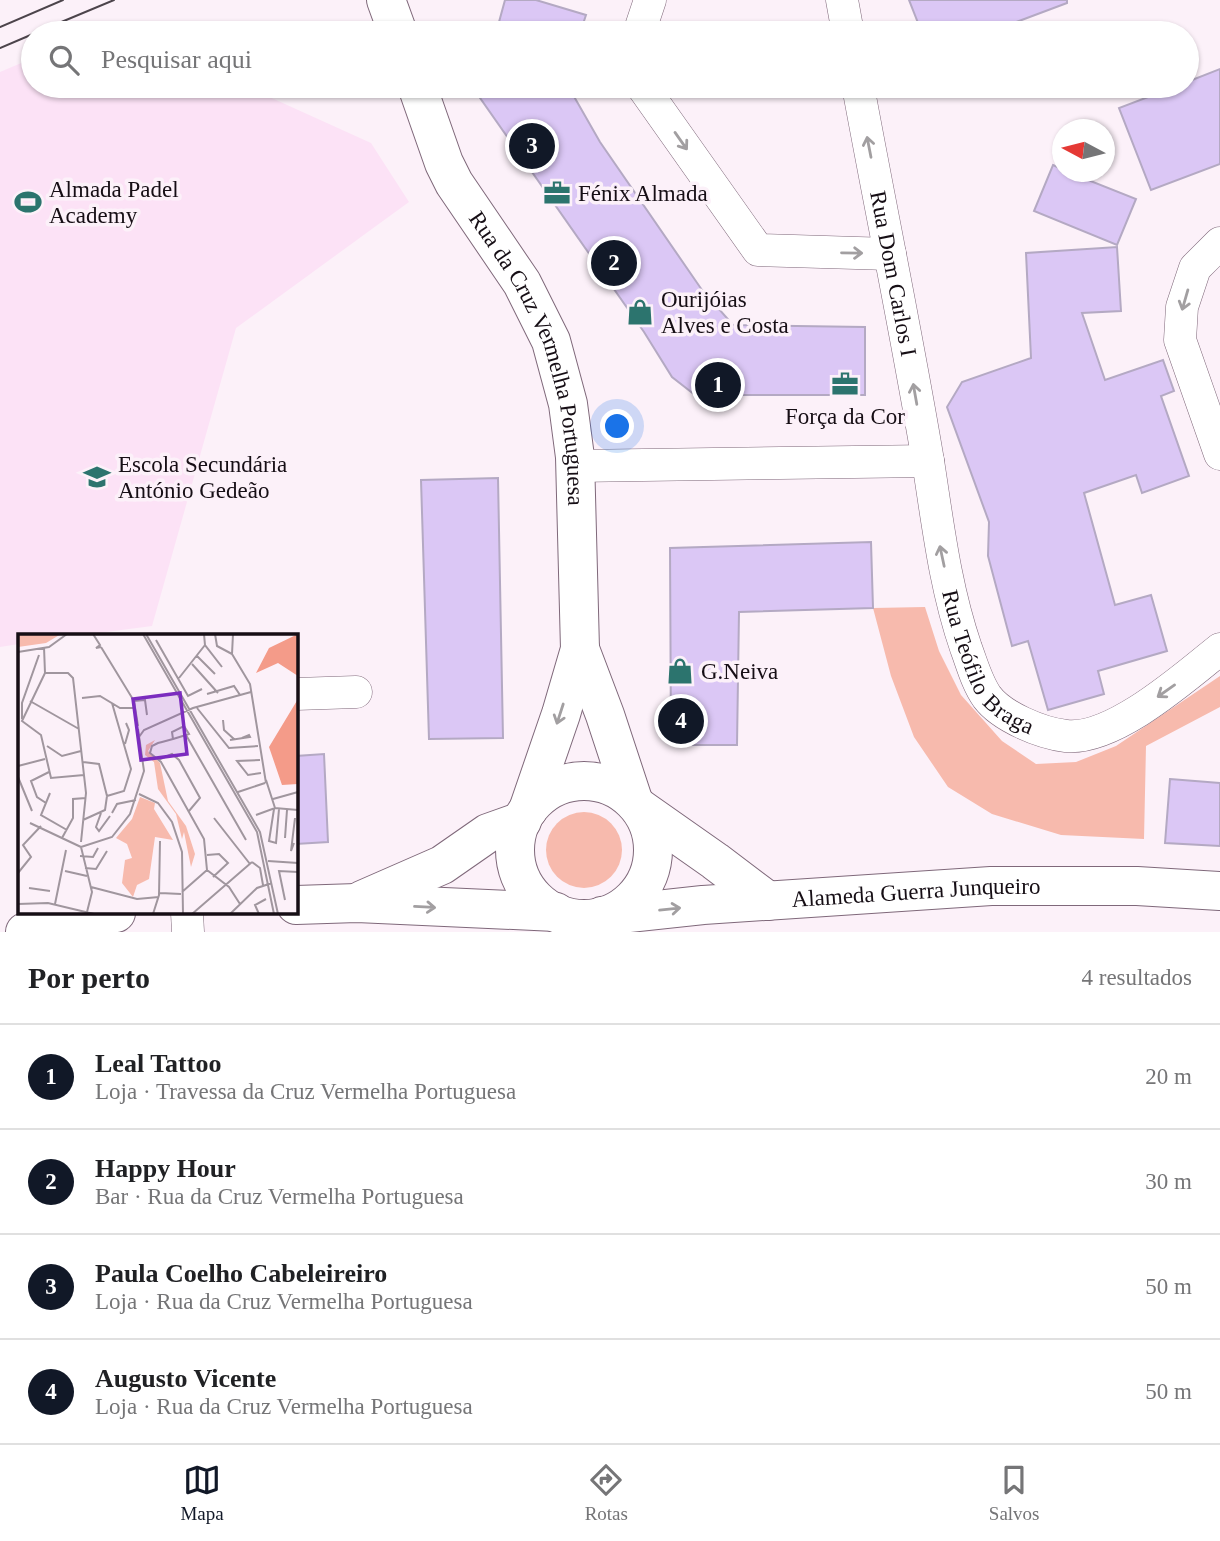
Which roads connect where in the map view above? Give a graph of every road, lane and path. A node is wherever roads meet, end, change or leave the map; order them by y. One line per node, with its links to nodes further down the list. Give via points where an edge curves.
1 (386, 0): 4 (street)
2 (650, 0): 5 (street)
3 (842, 0): 6 (street)
4 (394, 21)
5 (643, 21)
6 (846, 21)
7 (421, 98): 14 (street, Rua da Cruz Vermelha Portuguesa, via 454,183 522,283 551,341 568,404)
8 (650, 98): 11 (street, one-way to 11, via 758,250)
9 (860, 98): 11 (street, Rua Dom Carlos I, one-way to 9)
10 (1220, 243): 12 (street, one-way to 12, via 1195,268 1182,307 1180,340)
11 (890, 254): 13 (street, Rua Dom Carlos I, one-way to 11)
12 (1220, 454)
13 (928, 461): 14 (street); 16 (street, Rua Teófilo Braga, one-way to 13, via 1171,689 1111,728 1069,736 1012,717 987,698 955,615 939,545)
14 (575, 466): 15 (street, Rua da Cruz Vermelha Portuguesa)
15 (580, 649): 19 (street, Rua da Cruz Vermelha Portuguesa); 20 (street, Rua da Cruz Vermelha Portuguesa, one-way to 20)
16 (1220, 649)
17 (356, 692): 18 (street)
18 (298, 694)
19 (637, 805): 20 (street, via 613,786 578,781 555,787); 22 (street, Alameda Guerra Junqueiro); 28 (street, via 653,843 651,867 641,889 624,906)
20 (525, 816): 23 (street, via 488,833 442,865); 25 (street, via 516,844 518,868 536,899)
21 (1220, 891): 22 (street, Alameda Guerra Junqueiro, via 991,886)
22 (768, 901): 28 (street, one-way to 22)
23 (357, 903): 24 (street); 25 (street, one-way to 25)
24 (298, 905)
25 (556, 912): 28 (street, via 579,919)
26 (108, 914): 29 (street)
27 (187, 914): 30 (street)
28 (603, 916)
29 (36, 923)
30 (188, 932)

